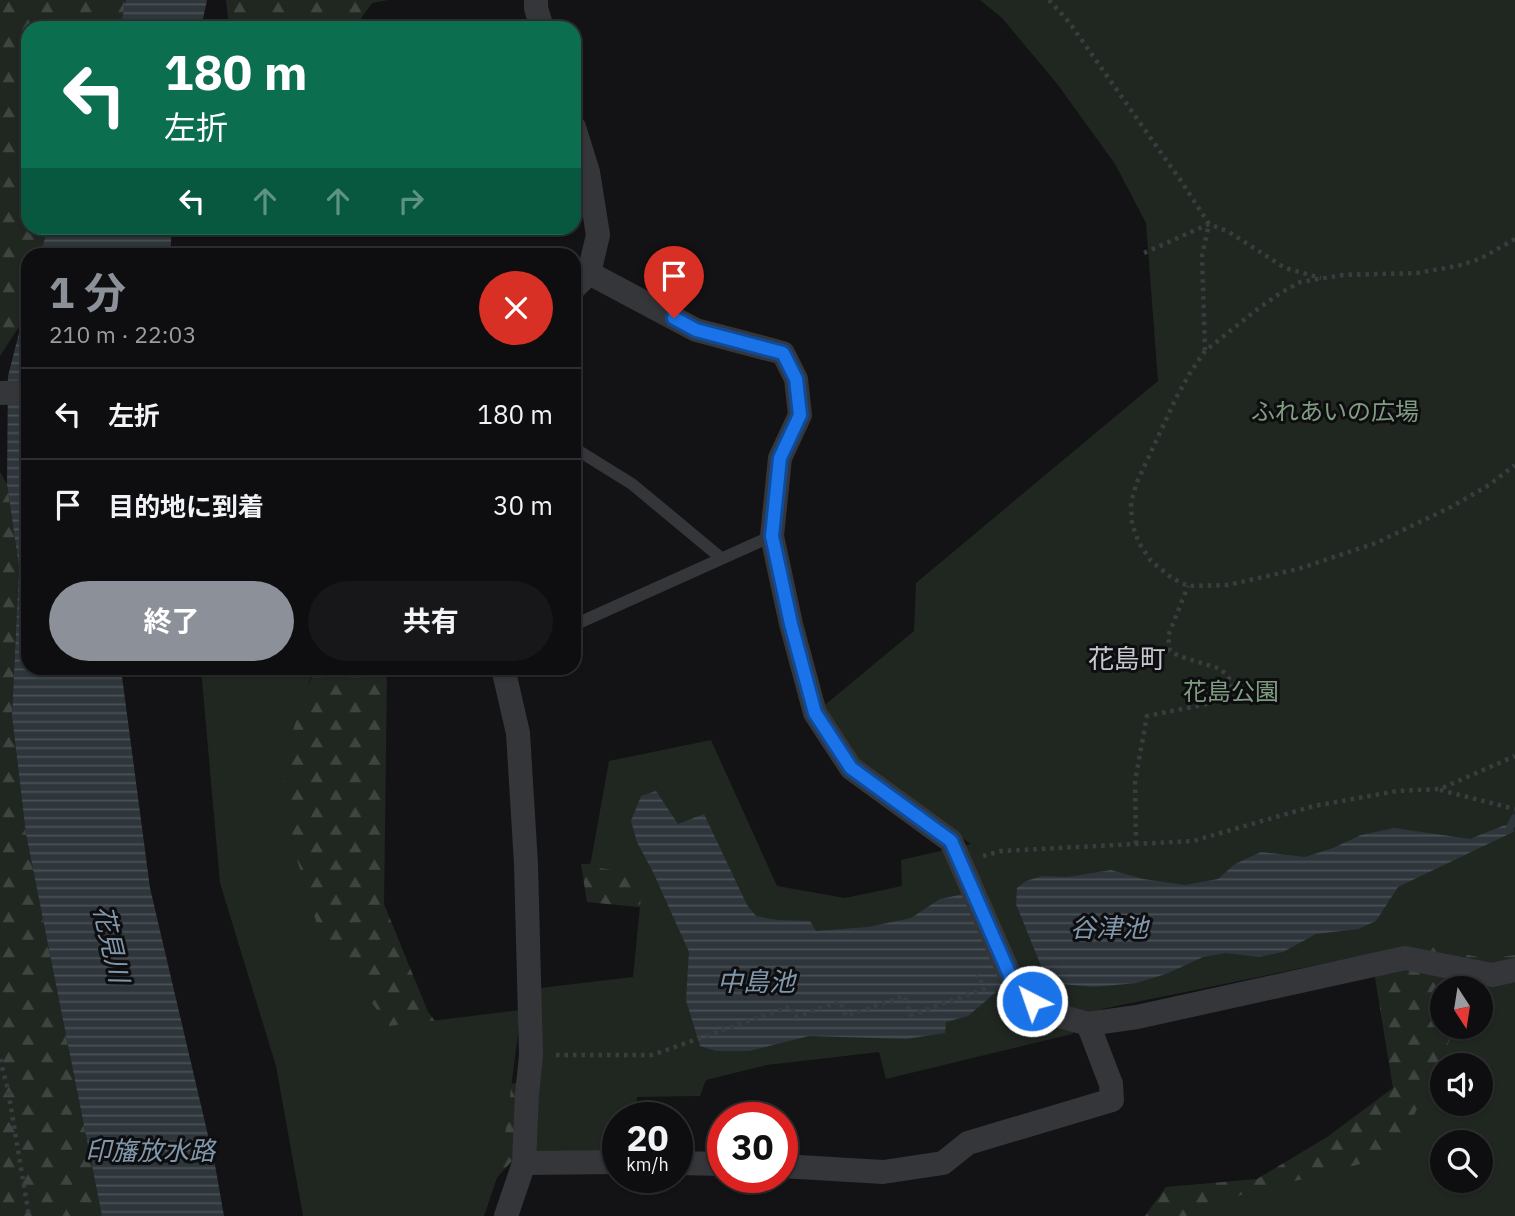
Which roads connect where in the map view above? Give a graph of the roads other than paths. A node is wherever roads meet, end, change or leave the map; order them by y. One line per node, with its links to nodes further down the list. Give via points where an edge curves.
1 (536, 0): 2 (street)
2 (540, 21)
3 (581, 150): 4 (street, via 598,235)
4 (582, 280): 8 (street, via 696,330 783,353 796,379 800,415 780,458)
5 (21, 392): 6 (street)
6 (0, 393)
7 (581, 452): 9 (lane, via 632,484)
8 (772, 536): 9 (lane); 13 (street, via 815,713 851,768 951,841 1016,989 1049,1013)
9 (721, 558): 10 (lane)
10 (581, 622)
11 (505, 675): 14 (street, via 518,733 526,864 531,1055)
12 (1515, 970): 13 (street, via 1492,975 1405,958)
13 (1088, 1024): 16 (street, via 1111,1084 1112,1100 968,1143 943,1163 883,1172)
14 (524, 1163): 15 (street); 17 (street)
15 (602, 1163)
16 (798, 1167)
17 (506, 1216)

